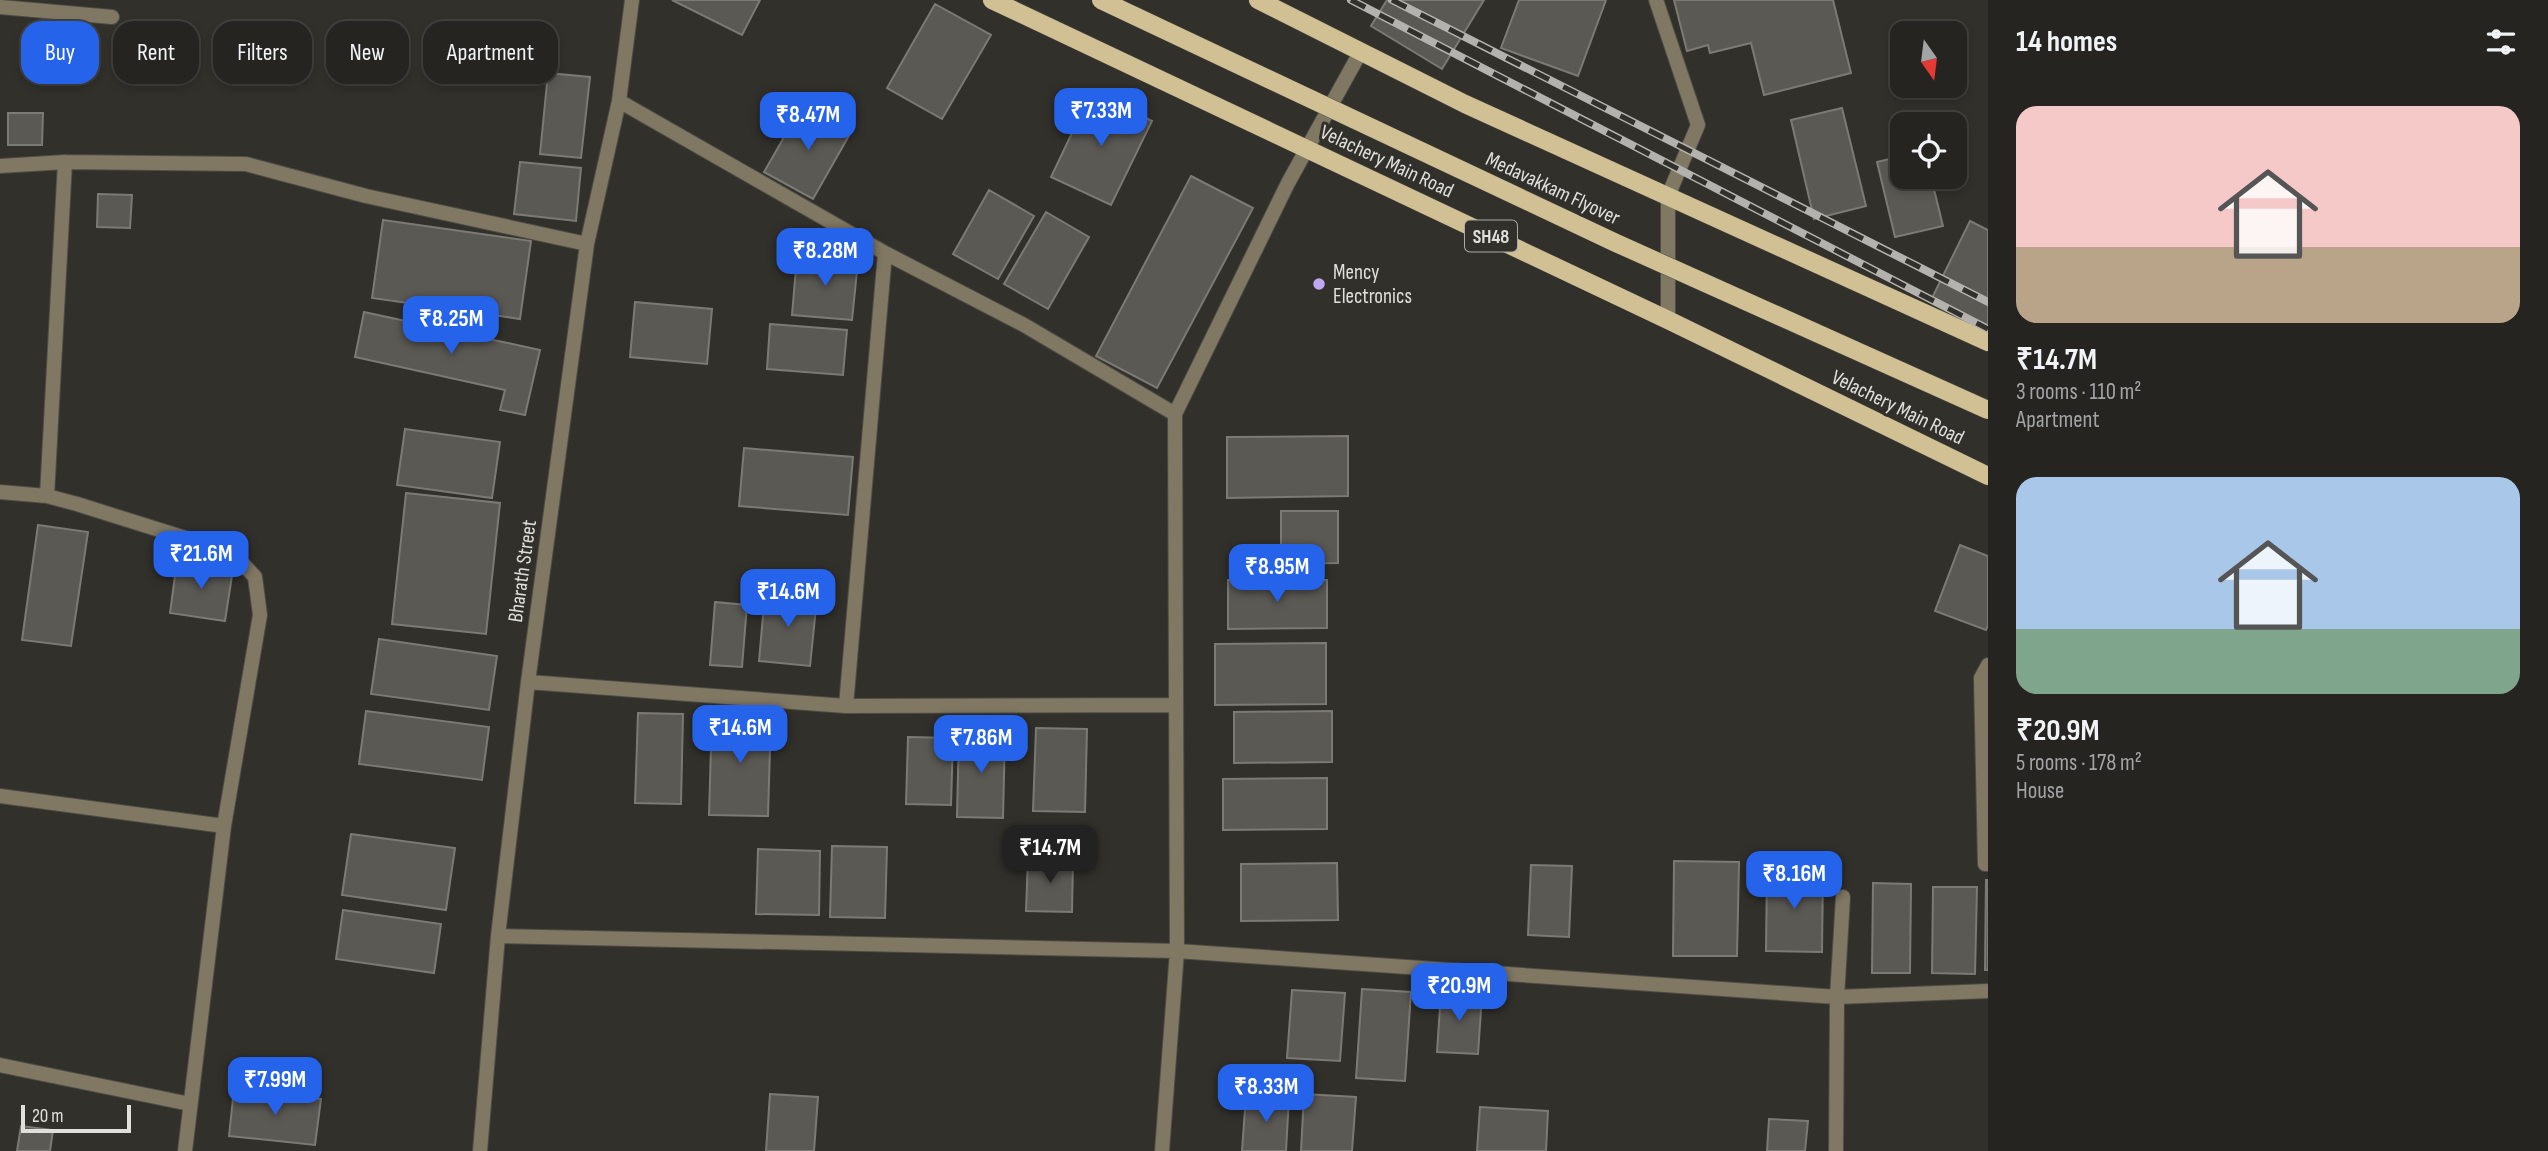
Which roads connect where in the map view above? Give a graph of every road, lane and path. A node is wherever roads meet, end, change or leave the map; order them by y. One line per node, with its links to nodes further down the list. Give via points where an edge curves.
1 (632, 0): 9 (street, Bharath Street)
2 (992, 0): 10 (main road, Velachery Main Road / SH48)
3 (1101, 0): 18 (main road, Medavakkam Flyover, bridge, via 1616,243)
4 (1258, 0): 8 (main road)
5 (1656, 0): 13 (street, via 1698,125)
6 (0, 7): 7 (street)
7 (112, 17)
8 (1361, 51): 10 (street); 13 (main road)
9 (619, 102): 14 (street, Bharath Street); 15 (street)
10 (1307, 149): 16 (main road, Velachery Main Road / SH48); 19 (street)
11 (65, 162): 12 (street); 14 (street, via 246,164 366,196); 22 (street)
12 (0, 166)
13 (1668, 196): 16 (street); 17 (main road)
14 (587, 244): 24 (street, Bharath Street)
15 (885, 253): 19 (street, via 1024,325); 26 (street)
16 (1668, 320): 20 (main road, Velachery Main Road / SH48)
17 (1988, 342)
18 (1988, 410)
19 (1175, 414): 25 (street)
20 (1988, 476)
21 (0, 492): 22 (street)
22 (47, 496): 28 (street, via 233,553 255,577 260,615)
23 (1988, 665): 29 (street, via 1981,678)
24 (528, 682): 26 (street); 31 (street, Bharath Street)
25 (1176, 705): 26 (street); 32 (street)
26 (846, 706)
27 (0, 796): 28 (street)
28 (224, 826): 36 (street)
29 (1988, 864)
30 (1843, 897): 34 (street)
31 (498, 936): 32 (street); 38 (street, Bharath Street)
32 (1177, 951): 34 (street); 39 (street)
33 (1988, 991): 34 (street)
34 (1836, 997): 40 (street)
35 (0, 1065): 36 (street)
36 (190, 1104): 37 (street)
37 (186, 1151)
38 (480, 1151)
39 (1162, 1151)
40 (1836, 1151)

